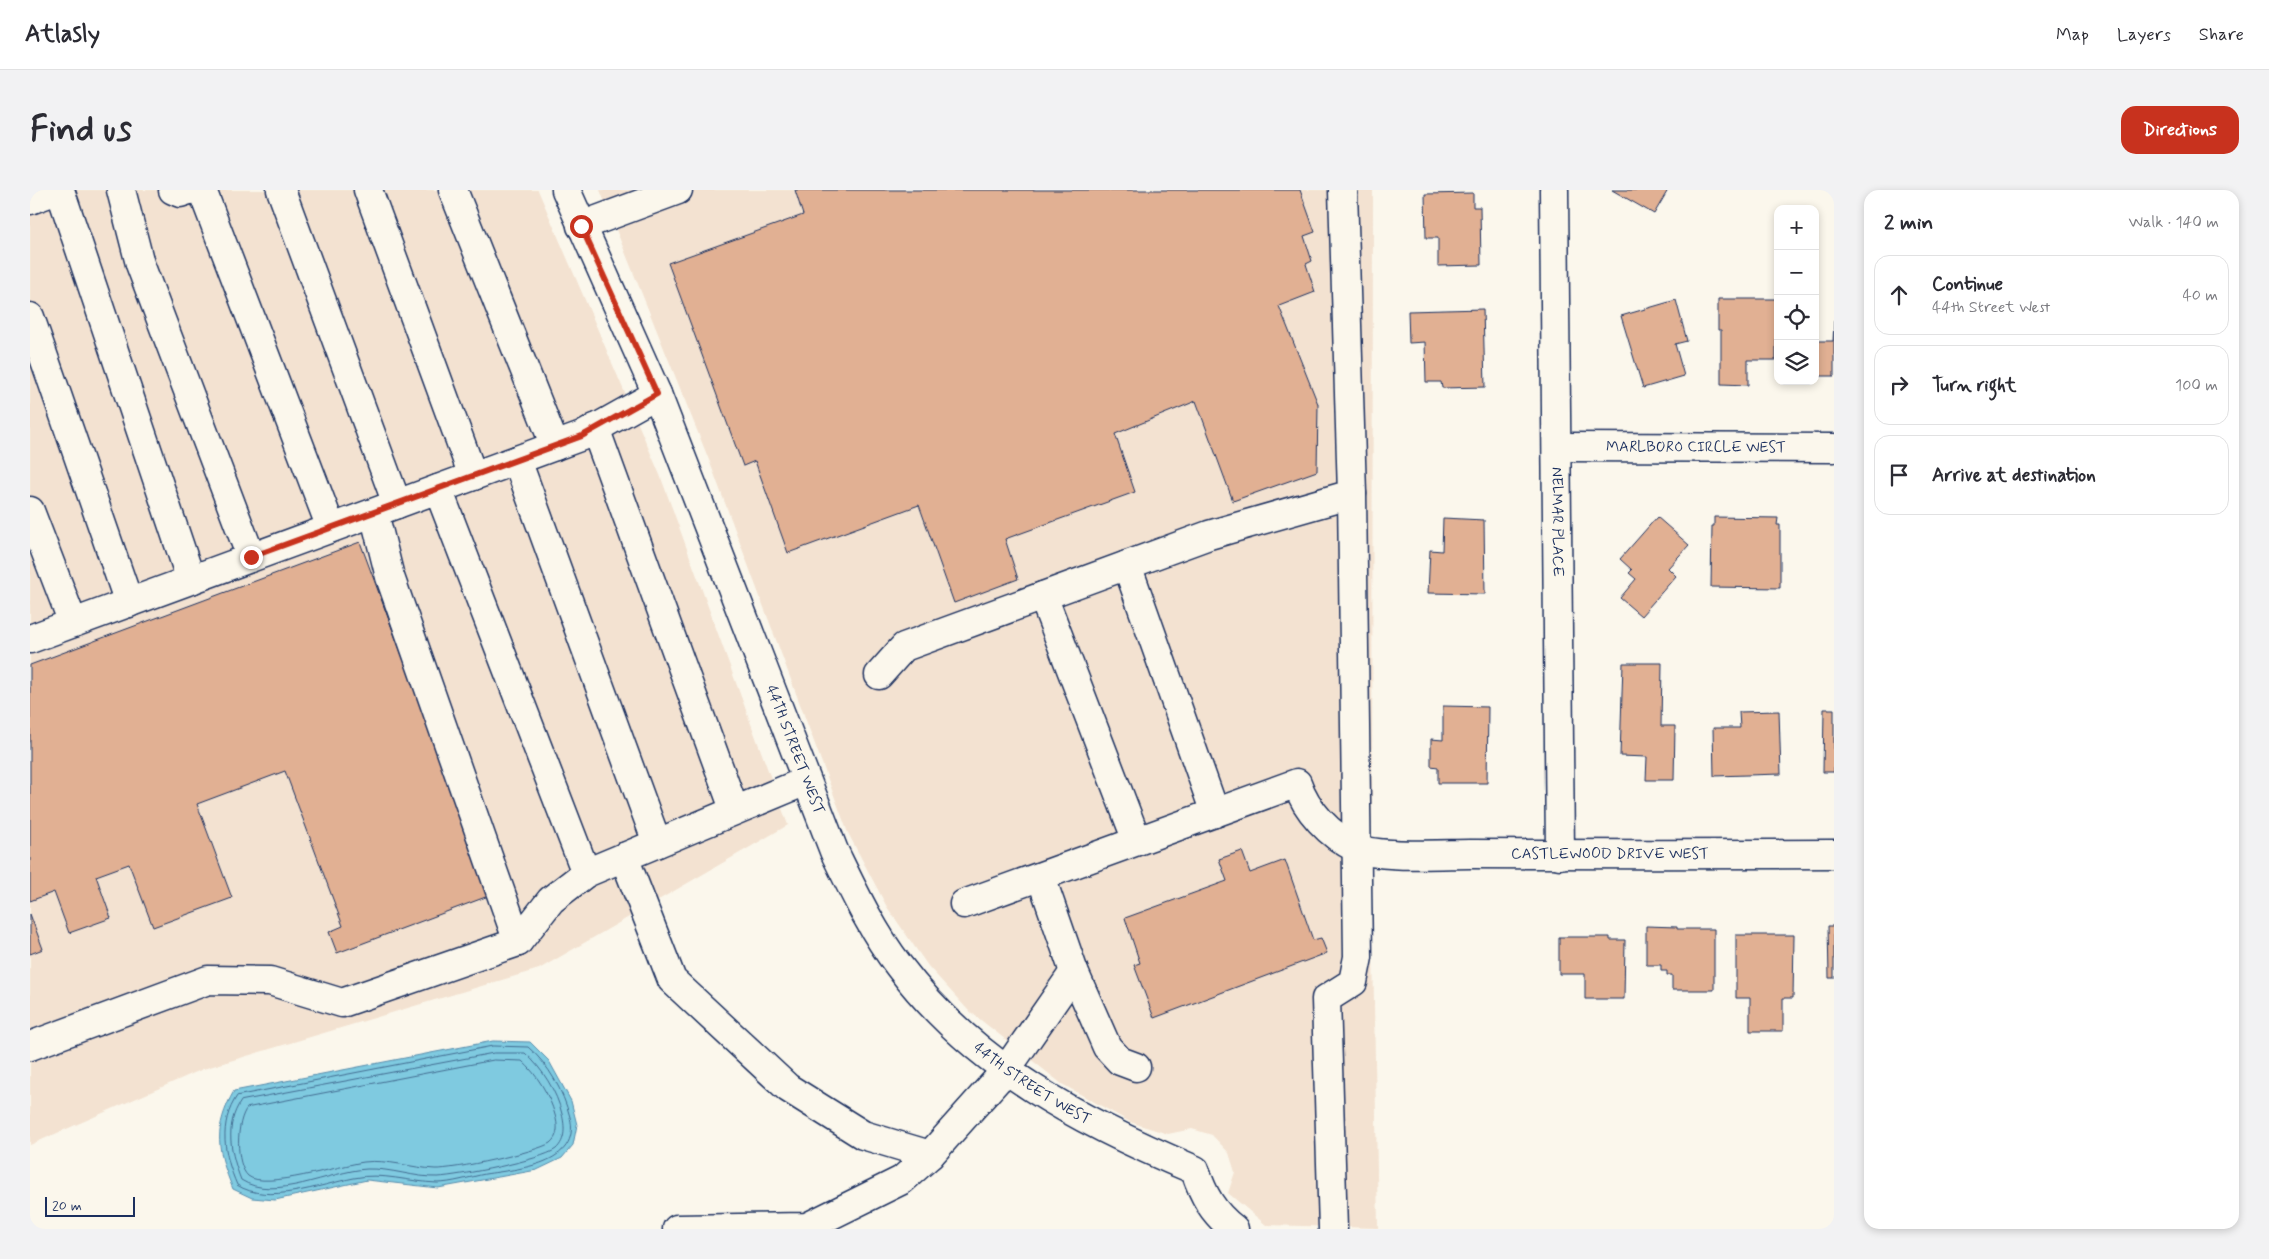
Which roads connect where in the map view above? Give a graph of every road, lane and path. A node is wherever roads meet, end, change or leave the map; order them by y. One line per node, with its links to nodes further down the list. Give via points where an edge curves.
1 (58, 190): 13 (street); 30 (street)
2 (121, 190): 28 (street, via 140,264)
3 (173, 190): 4 (street, via 180,193)
4 (189, 190)
5 (202, 190): 27 (street)
6 (281, 190): 25 (street)
7 (368, 190): 22 (street)
8 (453, 190): 18 (street)
9 (566, 190): 14 (street, 44TH STREET WEST)
10 (678, 190): 14 (street)
11 (1343, 190): 24 (street)
12 (1554, 190): 19 (street, NELMAR PLACE)
13 (30, 200)
14 (581, 226): 16 (street, 44TH STREET WEST)
15 (30, 317): 32 (street)
16 (657, 394): 17 (street); 36 (street, 44TH STREET WEST)
17 (595, 428): 18 (street); 37 (street)
18 (555, 446): 21 (street)
19 (1558, 447): 20 (street, MARLBORO CIRCLE WEST); 43 (street, NELMAR PLACE)
20 (1834, 448)
21 (517, 460): 22 (street); 40 (street)
22 (473, 476): 23 (street)
23 (438, 489): 25 (street); 45 (street)
24 (1352, 494): 29 (street, via 1209,535); 41 (street)
25 (385, 508): 27 (street); 48 (street, via 390,578)
26 (30, 510): 33 (street)
27 (331, 528): 28 (street)
28 (251, 557): 30 (street)
29 (1127, 565): 31 (street); 38 (street)
30 (191, 580): 32 (street)
31 (1043, 596): 35 (street, via 904,647); 39 (street)
32 (129, 603): 33 (street)
33 (73, 623): 34 (street)
34 (30, 639)
35 (879, 675)
36 (806, 781): 37 (street); 52 (street, 44TH STREET WEST, via 834,851 864,911 898,965 936,1011)
37 (734, 809): 40 (street)
38 (1215, 813): 39 (street); 41 (street, via 1296,783 1302,799 1331,833)
39 (1137, 841): 46 (street)
40 (657, 843): 44 (street)
41 (1357, 849): 43 (street, CASTLEWOOD DRIVE WEST, via 1385,853); 56 (street, via 1358,957 1353,982 1326,999)
42 (1834, 854): 43 (street, CASTLEWOOD DRIVE WEST)
43 (1560, 855)
44 (624, 857): 45 (street); 53 (street, via 672,980 788,1088 863,1135)
45 (586, 873): 48 (street, via 551,900)
46 (1041, 877): 47 (street); 49 (street)
47 (964, 904)
48 (518, 942): 50 (street, via 342,1003 270,981 208,980)
49 (1074, 972): 51 (street, via 1107,1047 1120,1061); 52 (street)
50 (30, 1046)
51 (1136, 1067)
52 (1006, 1070): 53 (street); 55 (street, 44TH STREET WEST, via 1032,1088 1130,1142 1195,1170 1204,1195 1216,1213)
53 (930, 1155): 54 (street, via 902,1180 807,1227)
54 (677, 1229)
55 (1234, 1229)
56 (1332, 1229)

